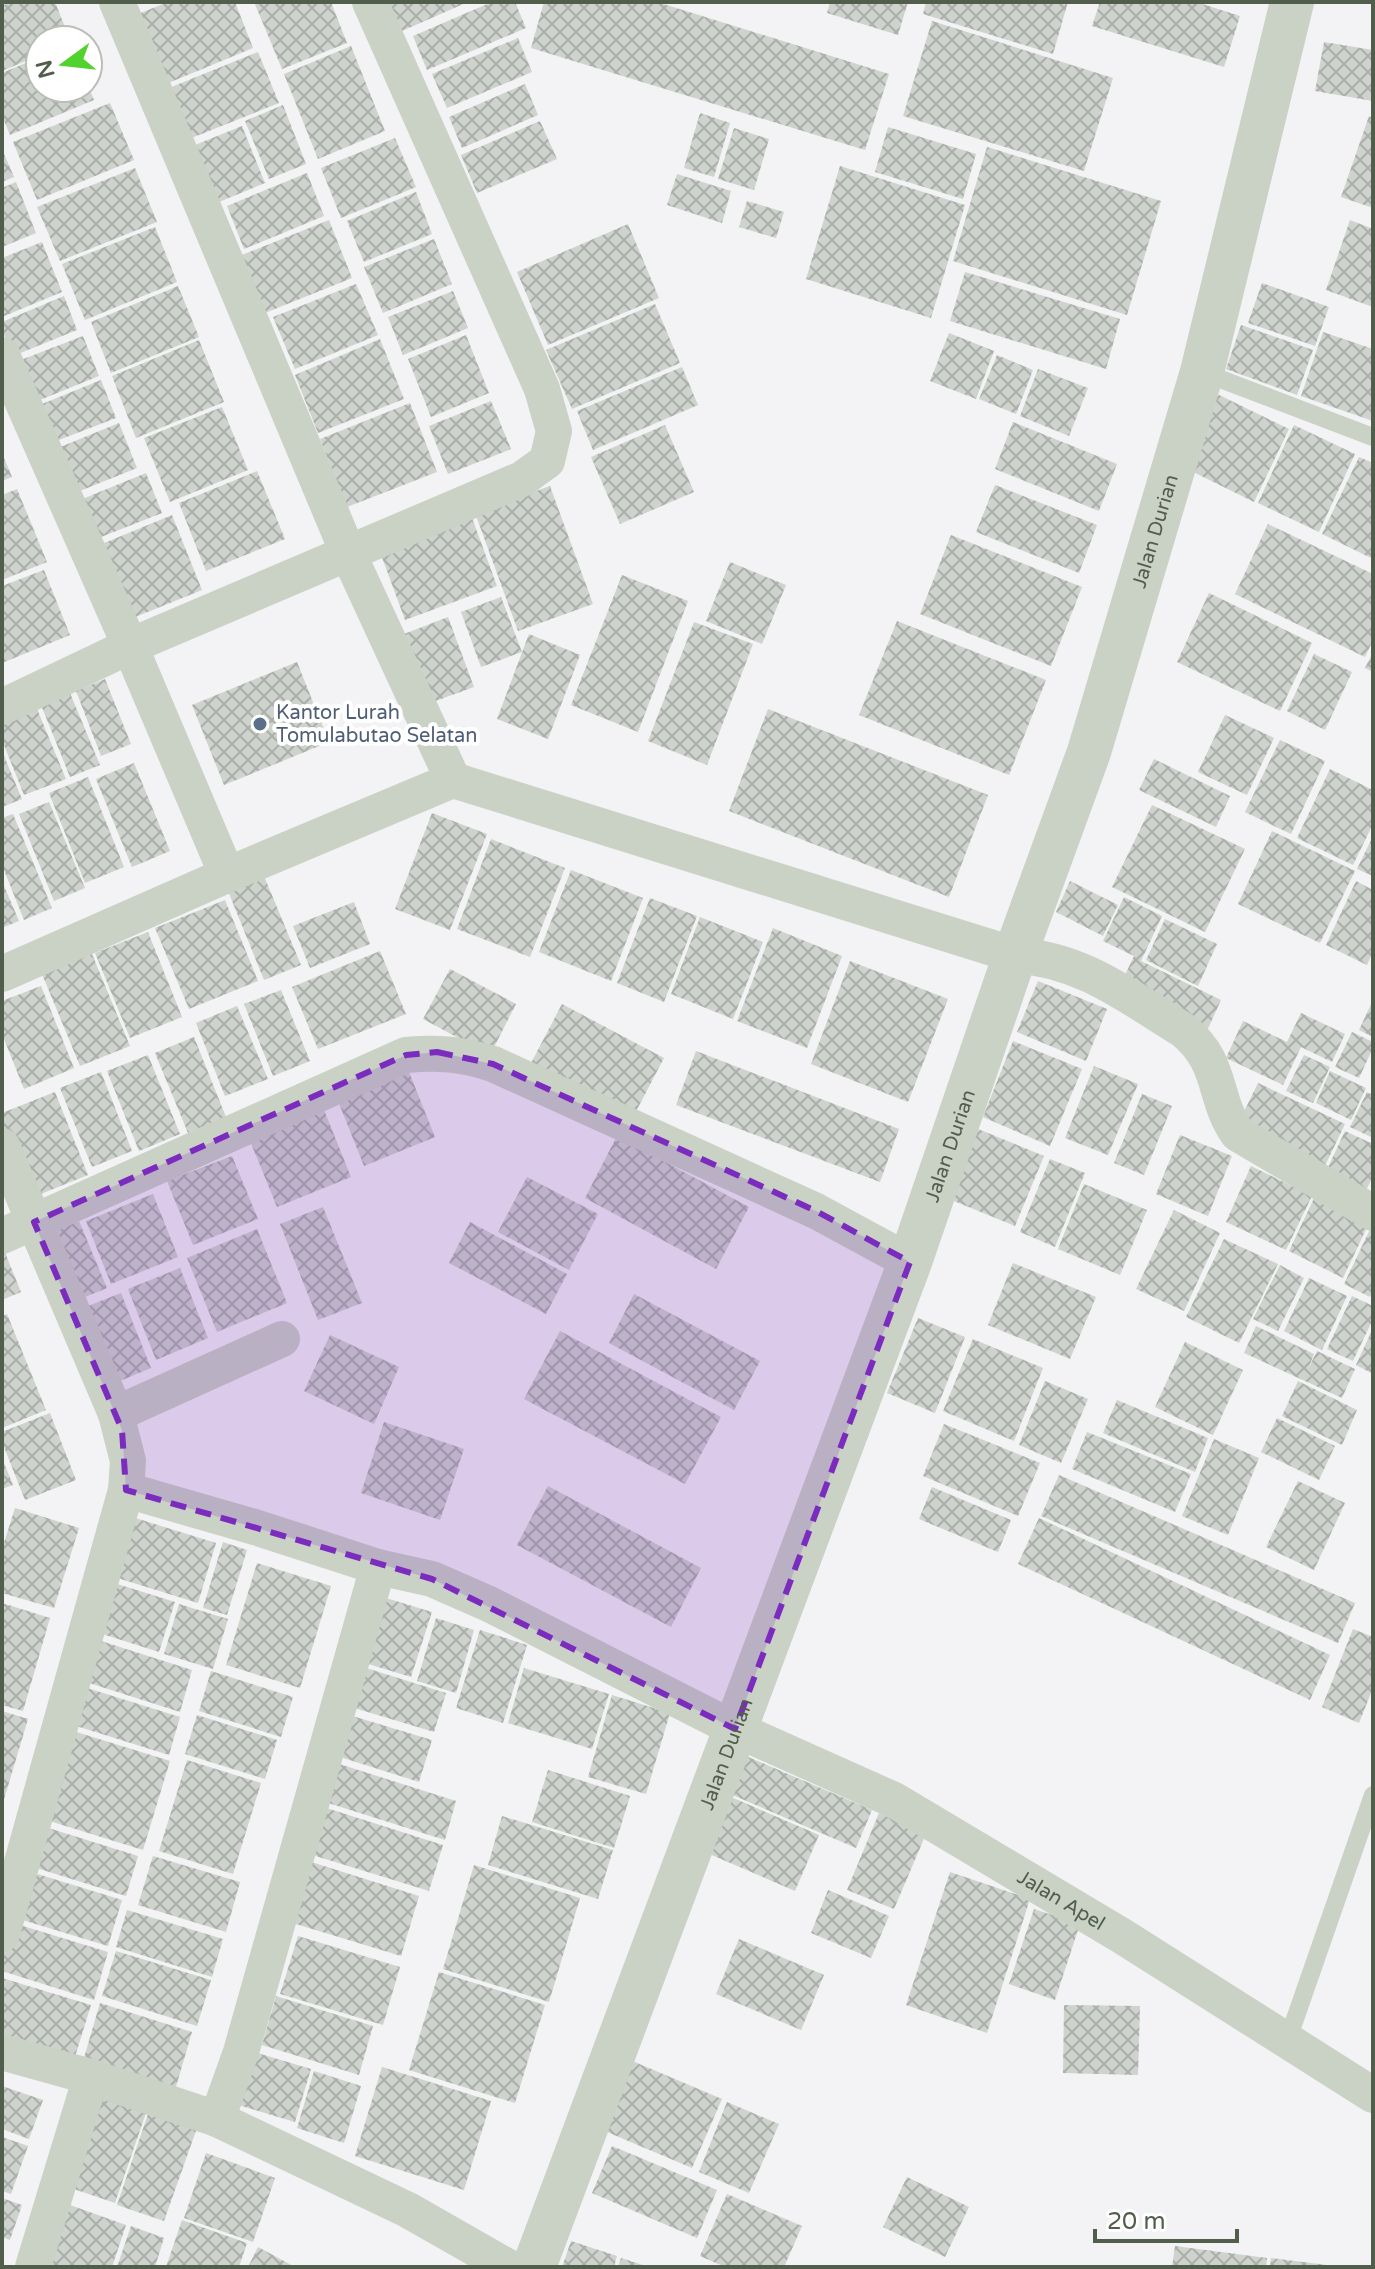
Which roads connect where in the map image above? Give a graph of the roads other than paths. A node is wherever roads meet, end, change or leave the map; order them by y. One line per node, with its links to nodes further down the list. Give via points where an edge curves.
1 (370, 2): 7 (street, via 542,389 554,431 547,461 522,479)
2 (1292, 2): 5 (street, Jalan Durian)
3 (123, 4): 7 (street)
4 (2, 355): 8 (street)
5 (1202, 372): 6 (lane); 12 (street, Jalan Durian, via 1089,752)
6 (1373, 437)
7 (348, 553): 8 (street); 10 (street)
8 (130, 646): 9 (street); 11 (street)
9 (2, 707)
10 (453, 780): 11 (street); 12 (street)
11 (227, 875): 13 (street)
12 (1015, 955): 15 (street, via 1072,965 1183,1030 1214,1068 1238,1134); 17 (street, Jalan Durian)
13 (2, 974)
14 (2, 1146): 16 (street)
15 (1373, 1213)
16 (18, 1229): 17 (street, via 406,1055 437,1052 493,1064 816,1211); 19 (street)
17 (910, 1262): 22 (street, Jalan Durian)
18 (282, 1339): 19 (street)
19 (116, 1414): 20 (street, via 128,1461)
20 (126, 1490): 21 (street, Jalan Apel); 24 (street)
21 (378, 1567): 22 (street, Jalan Apel, via 432,1579 489,1604); 29 (street, via 241,2052)
22 (735, 1729): 25 (street, Jalan Apel, via 894,1800); 32 (street, Jalan Durian)
23 (1373, 1795): 25 (lane)
24 (2, 1934)
25 (1287, 2042): 28 (street, Jalan Apel)
26 (2, 2052): 27 (street)
27 (91, 2077): 29 (street); 30 (street)
28 (1373, 2095)
29 (217, 2119): 31 (street, via 408,2210)
30 (33, 2267)
31 (508, 2267)
32 (534, 2267)

